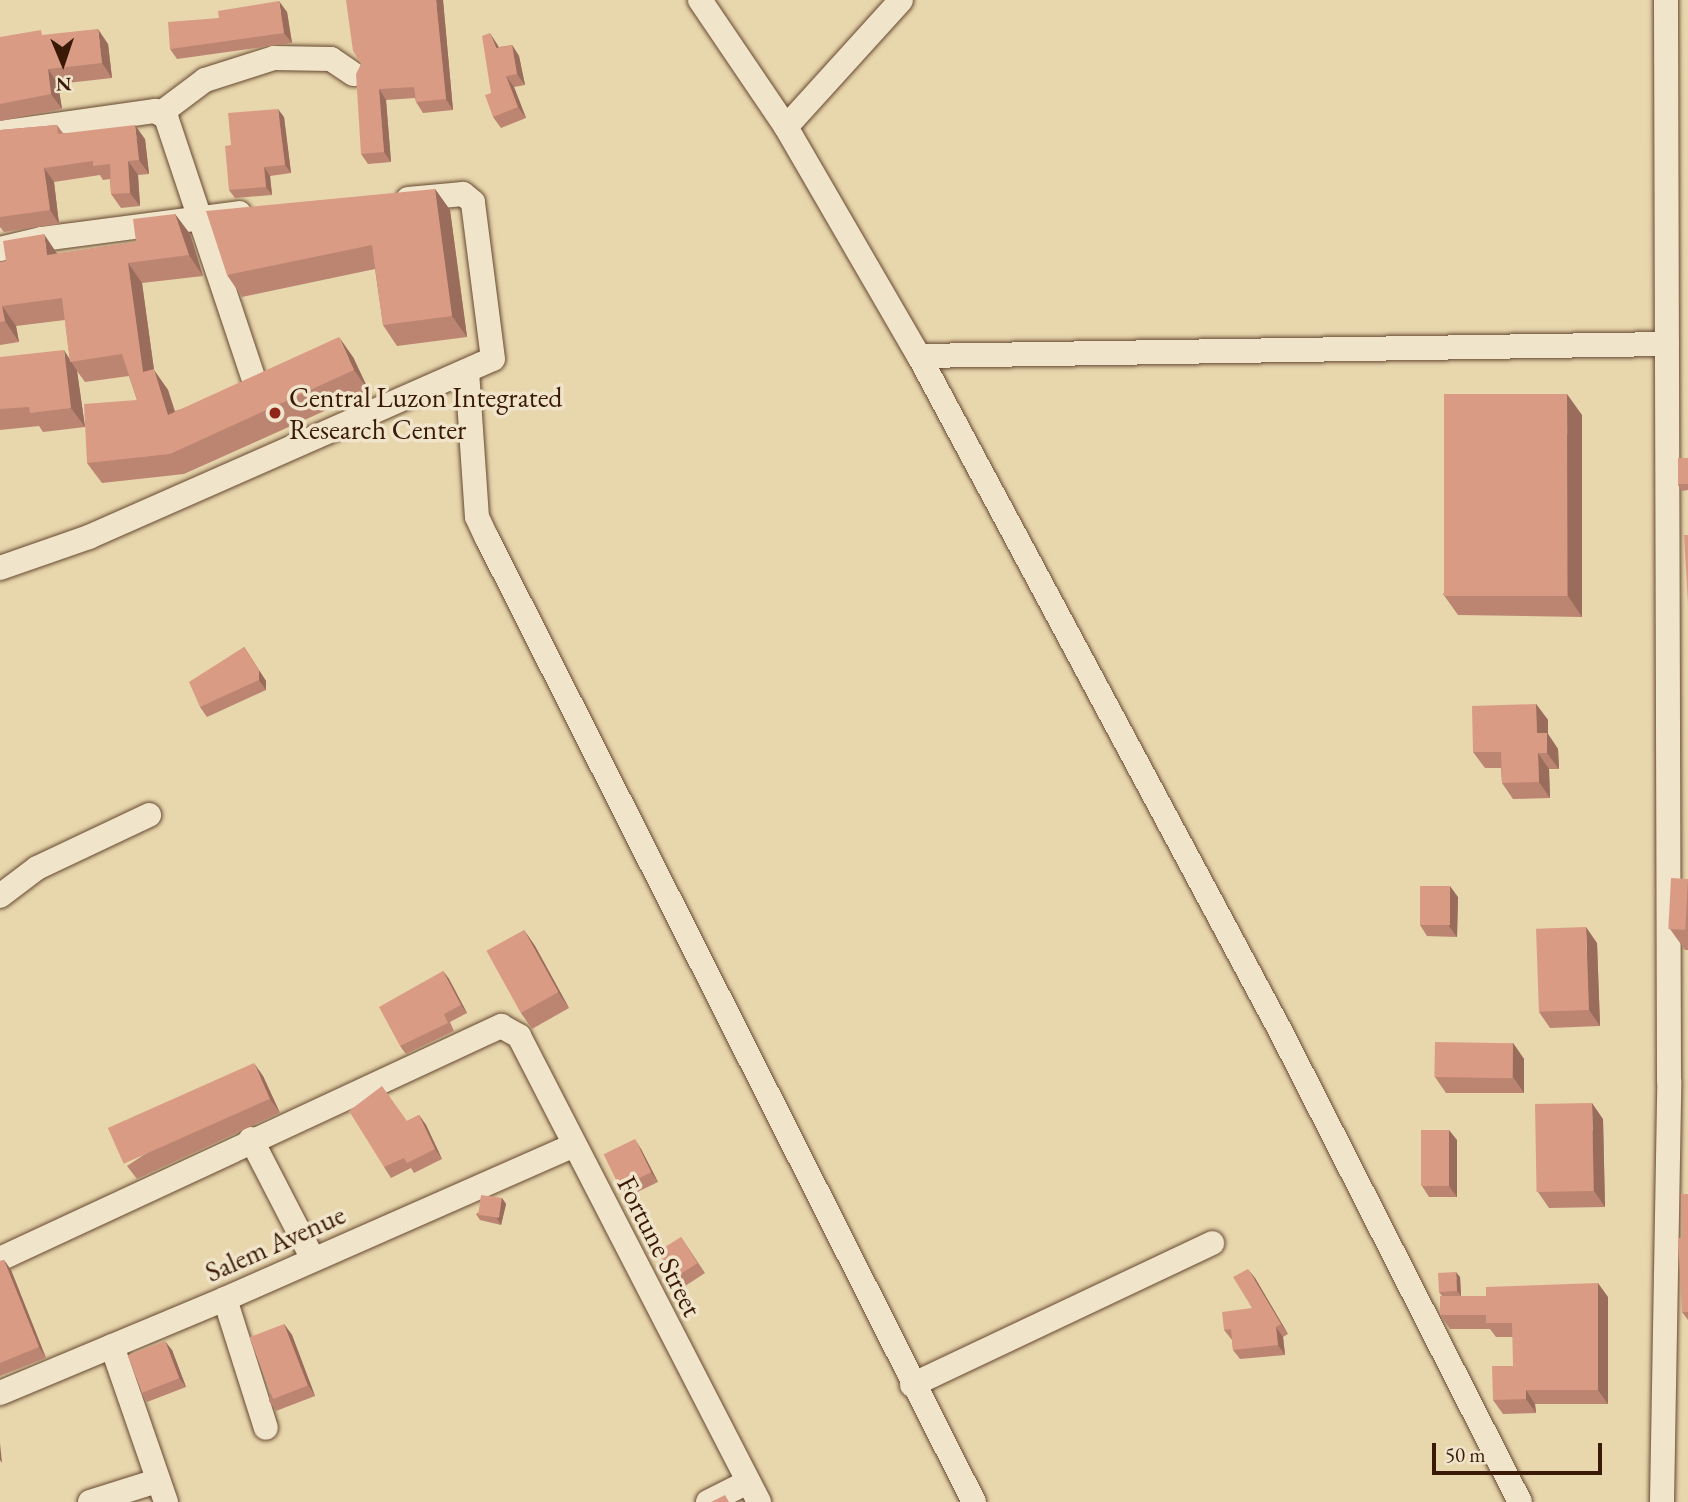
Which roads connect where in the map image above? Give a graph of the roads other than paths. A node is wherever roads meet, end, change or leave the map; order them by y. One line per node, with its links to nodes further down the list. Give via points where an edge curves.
1 (700, 0): 6 (street)
2 (901, 0): 6 (street)
3 (1666, 0): 12 (street)
4 (353, 74): 5 (street, via 331,59 274,58 205,80)
5 (161, 113): 7 (street); 10 (street)
6 (786, 127): 13 (street)
7 (0, 133)
8 (381, 202): 14 (street, via 463,194 473,202 493,359)
9 (271, 211): 10 (street)
10 (202, 216): 11 (street); 15 (street)
11 (0, 249)
12 (1674, 339): 13 (street); 19 (street)
13 (919, 356): 35 (street, via 1281,1032)
14 (467, 371): 16 (street, via 444,377 89,537); 27 (street, via 477,517)
15 (254, 380)
16 (0, 568)
17 (149, 815): 18 (street, via 37,868)
18 (0, 896)
19 (1678, 1073): 36 (street)
20 (251, 1139): 21 (street, Fortune Street, via 501,1026 519,1036); 23 (street); 24 (street)
21 (574, 1145): 24 (street, Salem Avenue); 31 (street, Fortune Street)
22 (1212, 1243): 27 (street)
23 (0, 1259)
24 (313, 1259): 25 (street, Salem Avenue)
25 (225, 1300): 26 (street, Salem Avenue); 29 (street)
26 (112, 1346): 28 (street, Salem Avenue); 30 (street)
27 (912, 1385): 34 (street)
28 (0, 1393)
29 (265, 1428)
30 (162, 1491): 32 (street)
31 (753, 1492): 33 (street)
32 (90, 1502)
33 (708, 1502)
34 (974, 1502)
35 (1520, 1502)
36 (1662, 1502)

